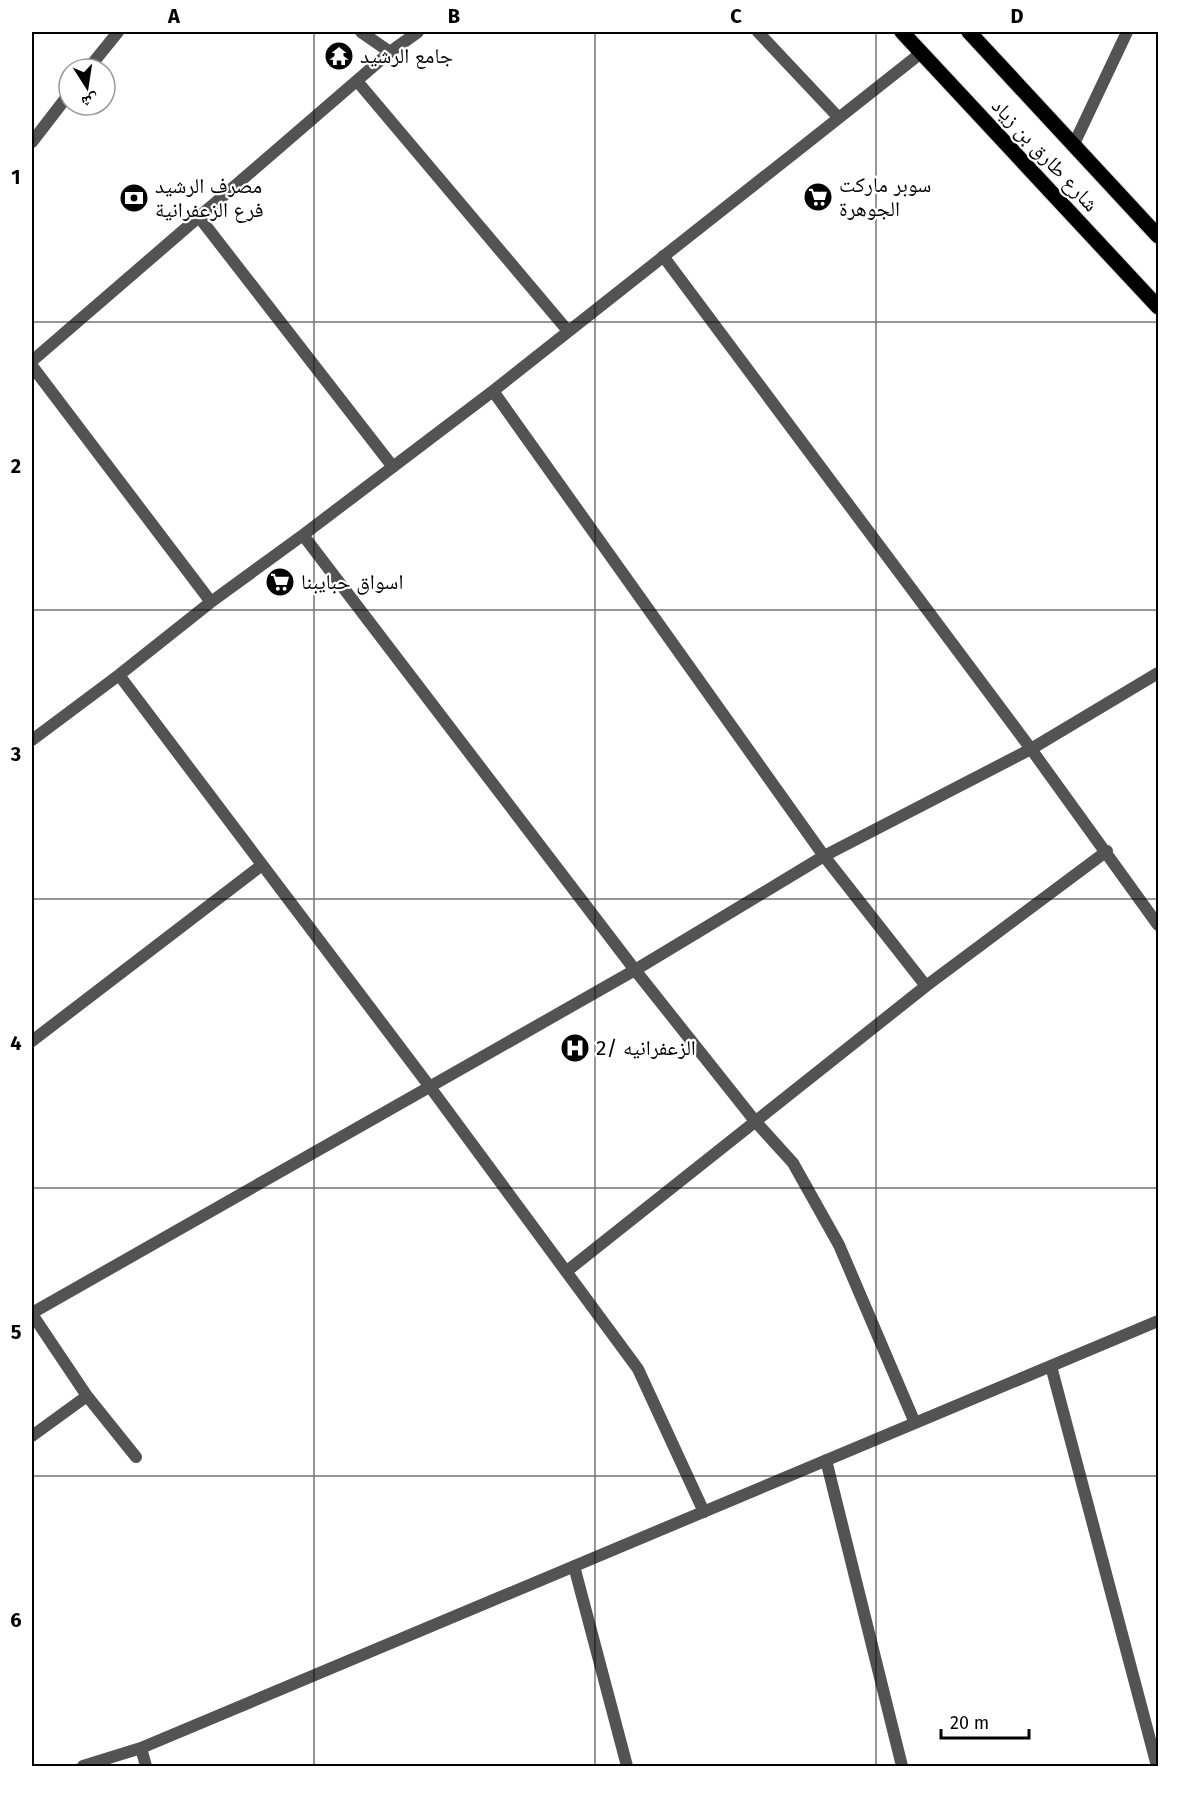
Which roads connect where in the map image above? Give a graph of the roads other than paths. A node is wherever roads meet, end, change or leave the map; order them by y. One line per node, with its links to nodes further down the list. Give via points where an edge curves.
1 (118, 32): 10 (street)
2 (361, 32): 8 (street)
3 (418, 32): 8 (street)
4 (758, 32): 13 (street)
5 (902, 32): 9 (main road, شارع طارق بن زياد)
6 (969, 32): 15 (main road, شارع طارق بن زياد)
7 (1127, 32): 15 (street)
8 (390, 52): 11 (street)
9 (921, 53): 13 (street); 19 (main road, شارع طارق بن زياد)
10 (98, 57)
11 (357, 81): 16 (street); 20 (street)
12 (57, 110): 14 (street)
13 (839, 117): 18 (street)
14 (32, 142)
15 (1074, 144): 17 (main road, شارع طارق بن زياد)
16 (199, 217): 21 (street); 24 (street)
17 (1158, 236)
18 (663, 256): 20 (street); 30 (street)
19 (1158, 307)
20 (568, 331): 23 (street)
21 (32, 361)
22 (32, 366): 26 (street)
23 (493, 391): 24 (street); 32 (street)
24 (393, 467): 25 (street)
25 (303, 535): 26 (street); 35 (street)
26 (211, 602): 28 (street)
27 (1158, 673): 30 (street)
28 (119, 675): 29 (street); 33 (street)
29 (33, 736)
30 (1031, 749): 31 (street); 32 (street)
31 (1107, 851): 34 (street); 36 (street)
32 (824, 856): 35 (street); 36 (street)
33 (262, 865): 37 (street); 38 (street)
34 (1158, 925)
35 (635, 970): 38 (street); 39 (street)
36 (926, 986): 39 (street)
37 (32, 1041)
38 (430, 1087): 40 (street); 41 (street)
39 (755, 1121): 40 (street); 45 (street, via 793,1163 839,1245)
40 (567, 1272): 49 (street, via 638,1369)
41 (32, 1313): 44 (street)
42 (1158, 1320): 43 (street)
43 (1051, 1366): 45 (street); 56 (street)
44 (87, 1396): 46 (street); 47 (street)
45 (915, 1423): 48 (street)
46 (32, 1436)
47 (135, 1456)
48 (826, 1460): 49 (street); 55 (street)
49 (704, 1512): 50 (street)
50 (574, 1566): 51 (street); 54 (street)
51 (141, 1748): 52 (street); 53 (street)
52 (83, 1767)
53 (146, 1767)
54 (627, 1767)
55 (902, 1767)
56 (1157, 1767)

